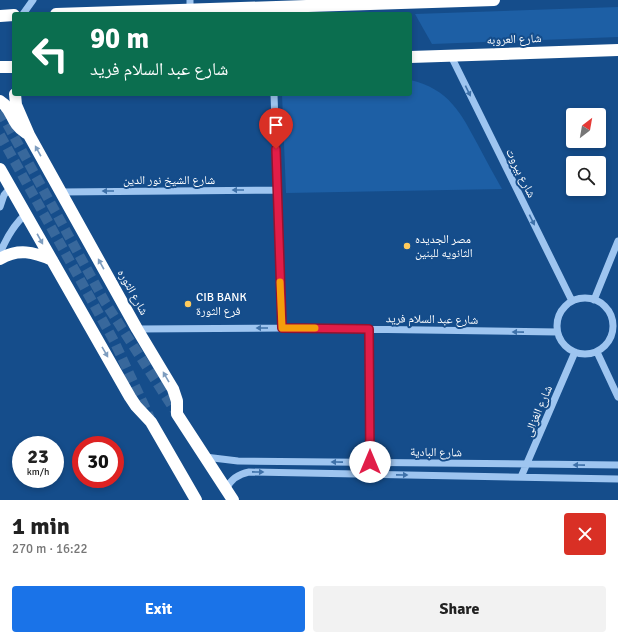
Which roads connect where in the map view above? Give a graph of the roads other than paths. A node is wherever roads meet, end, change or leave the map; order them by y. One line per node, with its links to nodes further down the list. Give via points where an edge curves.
1 (33, 0): 5 (street)
2 (494, 0): 3 (highway)
3 (368, 2): 4 (highway)
4 (190, 5): 6 (highway)
5 (24, 12)
6 (86, 12)
7 (12, 15): 8 (highway)
8 (0, 16)
9 (618, 50): 10 (highway, شارع العروبه)
10 (451, 56): 11 (highway, شارع العروبه); 29 (street, شارع بيروت, one-way to 29)
11 (412, 57)
12 (0, 67): 13 (highway)
13 (12, 67)
14 (15, 96): 17 (highway, شارع الثوره, via 16,105)
15 (274, 96): 20 (street)
16 (0, 101): 17 (highway, via 7,107 16,125)
17 (29, 135): 21 (highway, شارع الثوره, one-way to 17)
18 (0, 168): 19 (highway)
19 (11, 187): 22 (street, via 4,195); 23 (highway)
20 (277, 190): 21 (street, شارع الشيخ نور الدين, one-way to 21); 31 (street)
21 (61, 192): 32 (highway, شارع الثوره, one-way to 21)
22 (0, 207)
23 (26, 214): 25 (street, via 12,229); 27 (highway, one-way to 27)
24 (618, 241): 28 (street)
25 (0, 253)
26 (0, 259): 27 (highway, via 13,253 26,252)
27 (52, 260): 46 (highway, one-way to 46, via 130,397 151,422)
28 (594, 300): 29 (street, via 583,298); 30 (street, via 606,307)
29 (572, 301): 34 (street, via 558,317)
30 (616, 326): 36 (street, via 609,341)
31 (282, 328): 32 (street, شارع عبد السلام فريد, one-way to 32); 33 (street, شارع عبد السلام فريد)
32 (137, 329): 38 (highway, شارع الثوره, one-way to 32, via 177,414 177,401 173,389)
33 (369, 329): 34 (street, شارع عبد السلام فريد, one-way to 33); 39 (street)
34 (557, 332): 35 (street, via 564,344)
35 (575, 352): 36 (street); 40 (street, شارع الغزالى)
36 (597, 352): 37 (street)
37 (618, 398)
38 (205, 457): 39 (street, شارع البادية, one-way to 38, via 238,461); 45 (highway, شارع الثوره)
39 (370, 462): 40 (street, شارع البادية); 42 (street)
40 (526, 464): 41 (street, شارع البادية, one-way to 40); 43 (street, شارع الغزالى)
41 (618, 465)
42 (370, 475): 43 (street, شارع البادية, one-way to 43); 45 (street, شارع البادية, one-way to 42, via 235,477 249,472)
43 (521, 478): 44 (street, شارع البادية)
44 (618, 479)
45 (226, 489): 47 (highway, شارع الثوره)
46 (196, 500)
47 (233, 500)

